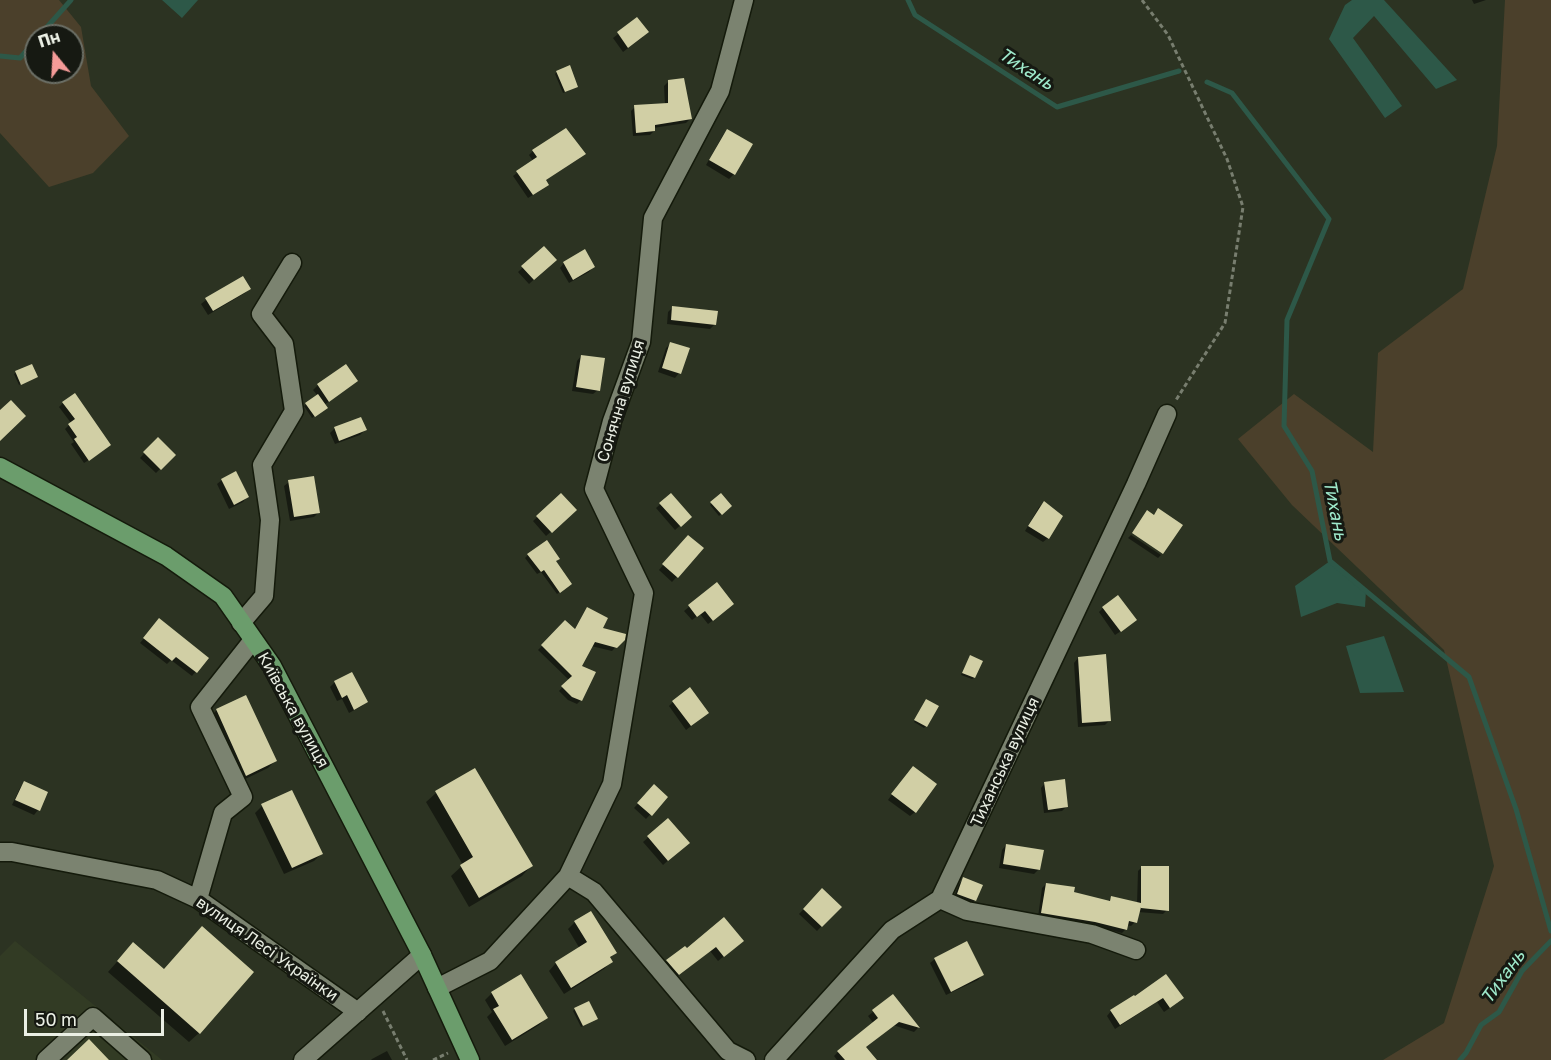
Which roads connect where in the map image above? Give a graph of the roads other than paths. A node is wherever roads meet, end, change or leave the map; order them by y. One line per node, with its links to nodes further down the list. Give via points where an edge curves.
1 (744, 0): 8 (street, Сонячна вулиця, via 720,91 653,218 641,342 612,421 594,489 644,593 612,784)
2 (292, 262): 5 (street, via 261,314 284,344 294,411 262,465 270,520 264,596)
3 (1167, 414): 10 (street, Тиханська вулиця)
4 (0, 467): 5 (main road, Київська вулиця, via 166,556 223,596)
5 (242, 623): 6 (main road, Київська вулиця)
6 (253, 640): 9 (street, via 200,707 243,797 223,813); 12 (main road, Київська вулиця, via 272,666)
7 (0, 852): 9 (street, вулиця Лесі Українки, via 157,880)
8 (568, 876): 13 (street, Сонячна вулиця, via 490,960); 19 (street, via 594,892 728,1051)
9 (198, 899): 14 (street, вулиця Лесі Українки)
10 (940, 899): 11 (street, via 967,911 1092,934); 20 (street, via 892,930)
11 (1136, 950)
12 (422, 955): 13 (main road, Київська вулиця); 14 (street)
13 (437, 988): 18 (main road, Київська вулиця)
14 (358, 1012): 17 (street)
15 (46, 1060): 16 (street, via 93,1017)
16 (142, 1060)
17 (303, 1060)
18 (470, 1060)
19 (746, 1060)
20 (774, 1060)

